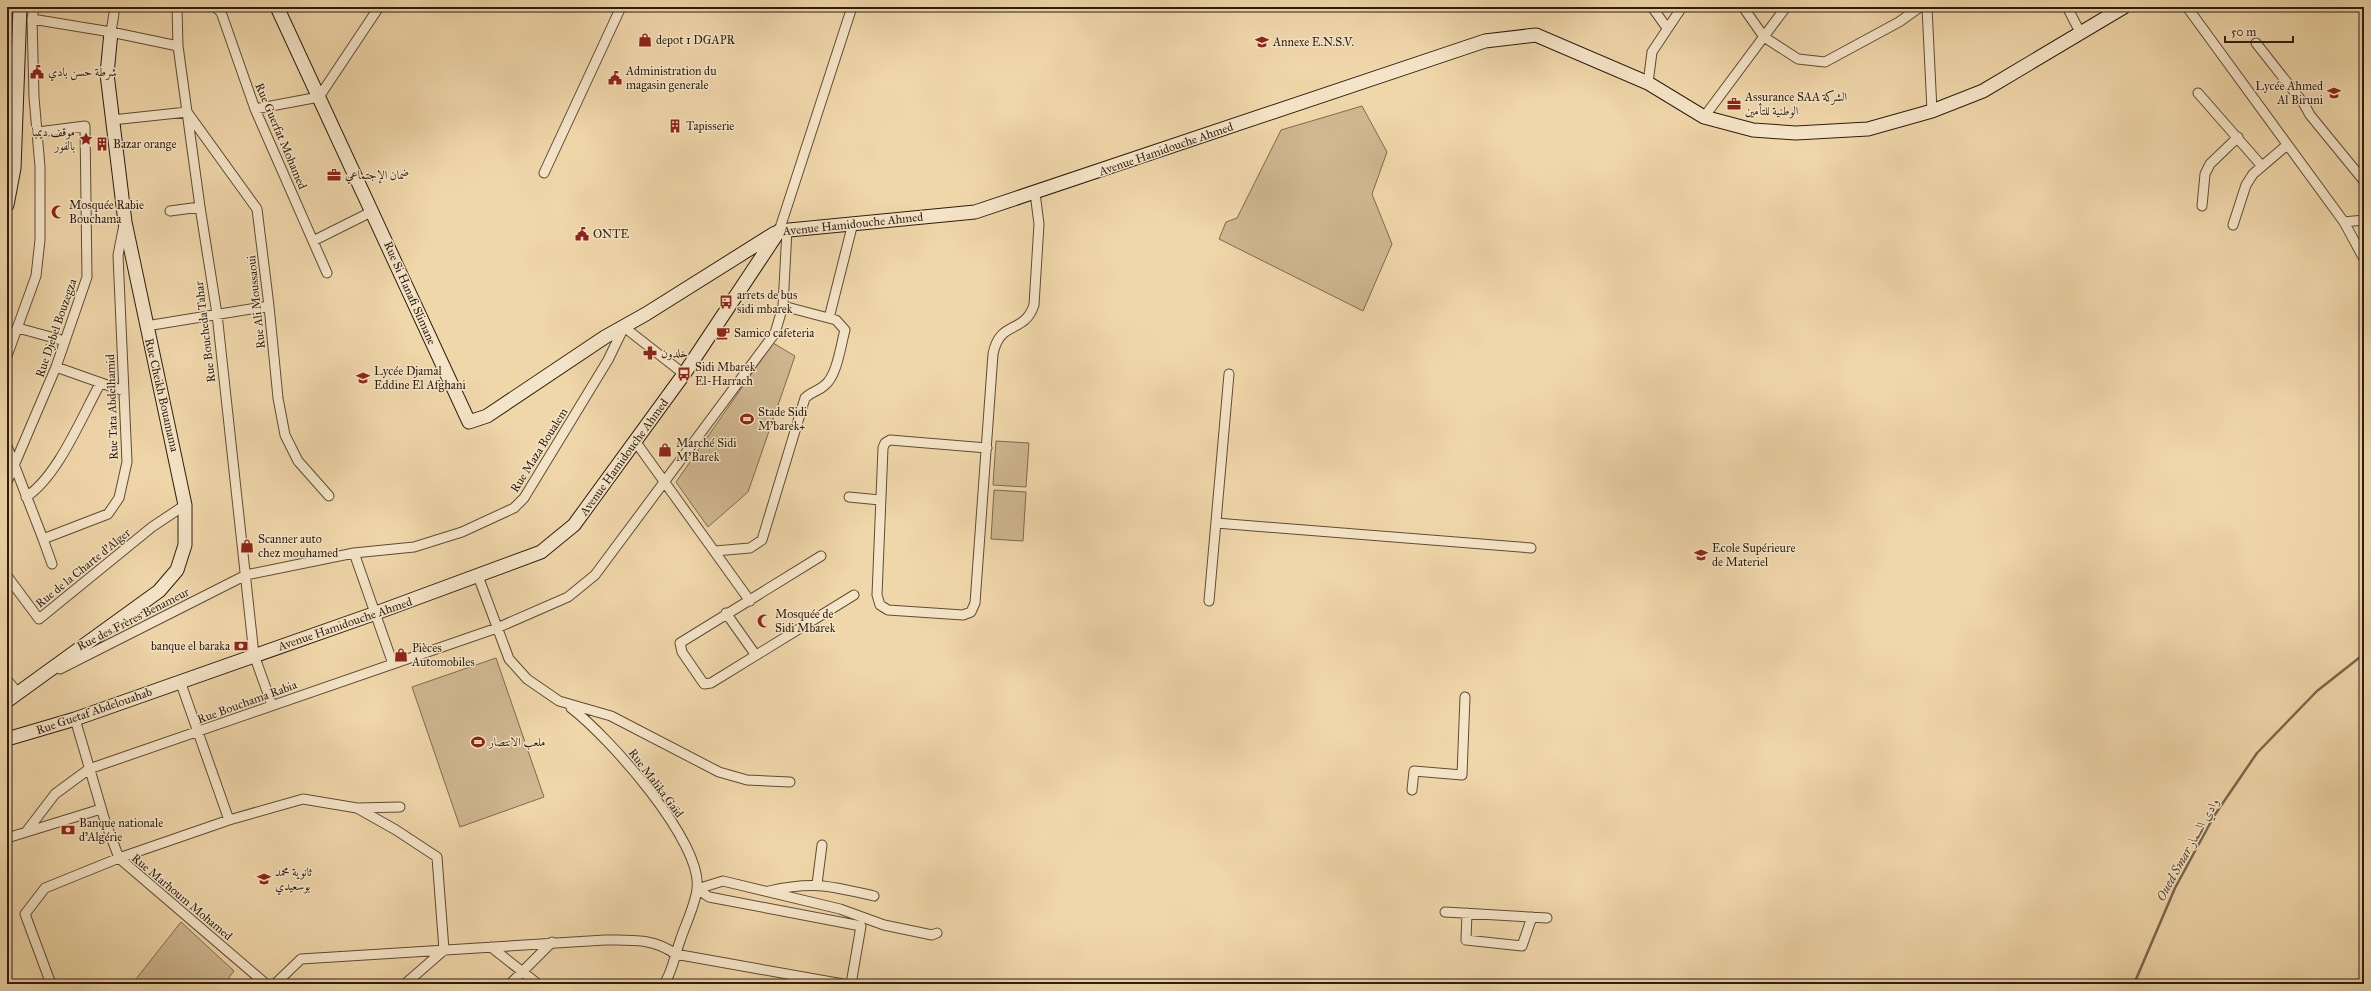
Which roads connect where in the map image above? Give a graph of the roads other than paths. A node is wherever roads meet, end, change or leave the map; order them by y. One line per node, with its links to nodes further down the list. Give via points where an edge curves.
1 (20, 7): 26 (main road)
2 (34, 7): 19 (street)
3 (115, 7): 21 (street, Rue Cheikh Bouamama)
4 (177, 7): 25 (street, Rue Boucheda Tahar)
5 (215, 7): 30 (street, Rue Guerfat Mohamed, via 221,12)
6 (277, 7): 29 (main road, Rue Si Hanafi Slimane)
7 (379, 7): 29 (street)
8 (620, 7): 40 (street)
9 (852, 7): 53 (street, Rue Bouchama Rabia)
10 (1652, 7): 20 (street)
11 (1682, 7): 20 (street)
12 (1743, 7): 23 (street)
13 (1786, 7): 23 (street)
14 (1920, 7): 23 (street, via 1899,22 1825,62 1798,60)
15 (1928, 7): 31 (street)
16 (2066, 7): 22 (street)
17 (2124, 7): 22 (main road, Avenue Hamidouche Ahmed)
18 (2187, 7): 37 (street)
19 (32, 19): 21 (street); 35 (street, via 34,97)
20 (1666, 28): 27 (street, via 1652,52)
21 (111, 32): 25 (street); 34 (main road, Rue Cheikh Bouamama, via 107,74)
22 (2080, 32): 31 (main road, Avenue Hamidouche Ahmed, via 1983,90)
23 (1764, 37): 33 (street)
24 (2256, 43): 41 (street)
25 (178, 46): 32 (street, Rue Boucheda Tahar)
26 (12, 66): 38 (main road)
27 (1648, 83): 33 (main road, Avenue Hamidouche Ahmed); 42 (main road, Avenue Hamidouche Ahmed, via 1536,35 1485,40)
28 (2198, 93): 36 (street)
29 (319, 97): 30 (street); 47 (main road, Rue Si Hanafi Slimane)
30 (255, 109): 54 (street, Rue Guerfat Mohamed)
31 (1932, 110): 33 (main road, Avenue Hamidouche Ahmed, via 1868,129 1796,133 1753,130)
32 (187, 112): 34 (street); 45 (street, Rue Boucheda Tahar); 57 (street, Rue Ali Moussaoui, via 257,209)
33 (1704, 117)
34 (112, 120): 49 (main road, Rue Cheikh Bouamama)
35 (38, 132): 63 (street, via 40,240 36,276); 64 (street, Rue Djebel Bouzegza, via 85,126 87,277)
36 (2238, 137): 39 (street); 44 (street, via 2210,164 2205,174)
37 (2287, 145): 39 (street); 50 (street)
38 (11, 156): 43 (main road, via 13,181)
39 (2261, 165): 52 (street, via 2246,185)
40 (544, 173)
41 (2364, 181)
42 (1036, 193): 51 (main road, Avenue Hamidouche Ahmed, via 975,212); 73 (street, via 1039,224 1034,305 1031,315 1023,323 1007,329 996,341)
43 (7, 205)
44 (2202, 206)
45 (200, 207): 46 (street); 59 (street, Rue Boucheda Tahar)
46 (170, 211)
47 (373, 212): 54 (street); 62 (main road, Rue Si Hanafi Slimane, via 469,422 487,416 604,337)
48 (2364, 220): 50 (street)
49 (125, 222): 61 (main road, Rue Cheikh Bouamama); 70 (street, Rue Tata Abdelhamid, via 118,255)
50 (2344, 222): 55 (street)
51 (853, 223): 53 (main road, Avenue Hamidouche Ahmed); 60 (street)
52 (2233, 225)
53 (783, 230): 58 (street, Rue Bouchama Rabia); 62 (main road, Rue Si Hanafi Slimane); 67 (main road, Avenue Hamidouche Ahmed)
54 (313, 242): 56 (street, Rue Guerfat Mohamed)
55 (2364, 259)
56 (327, 273)
57 (269, 306): 59 (street); 77 (street, Rue Ali Moussaoui, via 278,398 285,435 298,461)
58 (783, 306): 60 (street); 76 (street, Rue Bouchama Rabia, via 775,333)
59 (217, 314): 61 (street); 89 (street, Rue Boucheda Tahar)
60 (829, 318): 85 (street, via 836,320 845,330 833,376 825,385 813,390 805,398 762,540 750,548)
61 (146, 326): 81 (main road, Rue Cheikh Bouamama)
62 (624, 327): 67 (street); 86 (street, Rue Maza Boualem, via 608,360 524,498 514,508 462,532 414,547)
63 (18, 328): 64 (street); 65 (street)
64 (65, 341): 66 (street, Rue Djebel Bouzegza)
65 (7, 356)
66 (56, 367): 69 (street); 74 (street, Rue Djebel Bouzegza)
67 (684, 374): 71 (main road, Avenue Hamidouche Ahmed)
68 (1229, 374): 82 (street)
69 (100, 384): 70 (street); 78 (street, via 55,466 38,489)
70 (124, 391): 83 (street, Rue Tata Abdelhamid, via 127,462 119,498 108,514)
71 (635, 441): 76 (street); 91 (main road, Avenue Hamidouche Ahmed, via 574,525 541,552)
72 (7, 446): 74 (street)
73 (987, 448): 80 (street, via 890,440 883,448); 80 (street, via 975,603 971,612 963,615 888,610 880,605 877,595 877,564)
74 (15, 467): 75 (street, Rue Djebel Bouzegza); 78 (street)
75 (7, 482)
76 (666, 482): 85 (street); 97 (street, Rue Bouchama Rabia, via 594,576 568,597)
77 (329, 496)
78 (26, 497): 83 (street)
79 (849, 497): 80 (street)
80 (880, 500)
81 (185, 505): 90 (street, Rue de la Charte d'Alger, via 152,527 63,596 39,619); 103 (main road, Rue Cheikh Bouamama, via 186,545 177,570 159,591)
82 (1216, 523): 84 (street); 94 (street)
83 (43, 539): 88 (street)
84 (1531, 548)
85 (715, 551): 93 (street)
86 (354, 553): 89 (street, Rue Maza Boualem); 95 (street)
87 (821, 556): 93 (street)
88 (52, 564)
89 (246, 575): 99 (street, Rue Boucheda Tahar); 103 (street, Rue des Frères Benameur)
90 (7, 576)
91 (478, 576): 95 (main road, Avenue Hamidouche Ahmed); 97 (street)
92 (854, 595): 98 (street)
93 (750, 601): 96 (street)
94 (1209, 601)
95 (376, 613): 99 (main road, Avenue Hamidouche Ahmed); 100 (street)
96 (726, 613): 98 (street); 98 (street, via 680,643 682,652 704,684 711,683)
97 (497, 628): 100 (street, Rue Bouchama Rabia); 108 (street, via 509,659 527,679)
98 (755, 654)
99 (254, 655): 102 (main road, Avenue Hamidouche Ahmed); 107 (street, Rue Boucheda Tahar)
100 (393, 664): 107 (street, Rue Bouchama Rabia)
101 (7, 680): 104 (street)
102 (180, 681): 109 (main road, Rue Guetaf Abdelouahab); 110 (street)
103 (30, 684): 104 (main road, Rue Cheikh Bouamama)
104 (18, 693): 106 (main road, Rue Cheikh Bouamama)
105 (1465, 697): 114 (street, via 1462,775 1414,771)
106 (7, 701)
107 (272, 705): 110 (street, Rue Bouchama Rabia)
108 (567, 705): 113 (street, via 611,716 719,772 747,780); 124 (street, Rue Malika Gaïd, via 614,747 668,814 692,861)
109 (75, 719): 111 (main road, Rue Guetaf Abdelouahab); 112 (street, Rue Marhoum Mohamed)
110 (197, 733): 112 (street, Rue Bouchama Rabia); 118 (street)
111 (7, 739)
112 (89, 768): 117 (street, Rue Marhoum Mohamed); 119 (street, Rue Bouchama Rabia, via 55,794)
113 (790, 782)
114 (1412, 790)
115 (400, 807): 116 (street)
116 (357, 808): 118 (street, via 303,799); 134 (street, via 437,857)
117 (101, 809): 119 (street); 122 (street, Rue Marhoum Mohamed)
118 (229, 820): 122 (street)
119 (26, 832): 120 (street)
120 (7, 838)
121 (822, 845): 123 (street)
122 (119, 858): 137 (street, via 45,888 25,914); 138 (street, Rue Marhoum Mohamed)
123 (817, 884): 125 (street, via 798,884); 126 (street)
124 (697, 888): 125 (street, via 723,881); 135 (street, Rue Malika Gaïd); 145 (street, via 709,897 861,926)
125 (766, 892): 131 (street, via 840,909 884,924 932,936)
126 (874, 896)
127 (1444, 912): 128 (street)
128 (1467, 913): 129 (street); 129 (street, via 1466,940 1522,946)
129 (1532, 917): 130 (street)
130 (1547, 918)
131 (937, 933)
132 (552, 942): 133 (street); 135 (street, via 648,941 665,946); 136 (street)
133 (491, 947): 134 (street); 136 (street)
134 (444, 950): 139 (street, via 301,959); 140 (street)
135 (675, 954): 143 (street, Rue Malika Gaïd); 144 (street)
136 (522, 970): 141 (street); 142 (street)
137 (51, 984)
138 (266, 984)
139 (275, 984)
140 (405, 984)
141 (510, 984)
142 (538, 984)
143 (664, 984)
144 (843, 984)
145 (851, 984)

